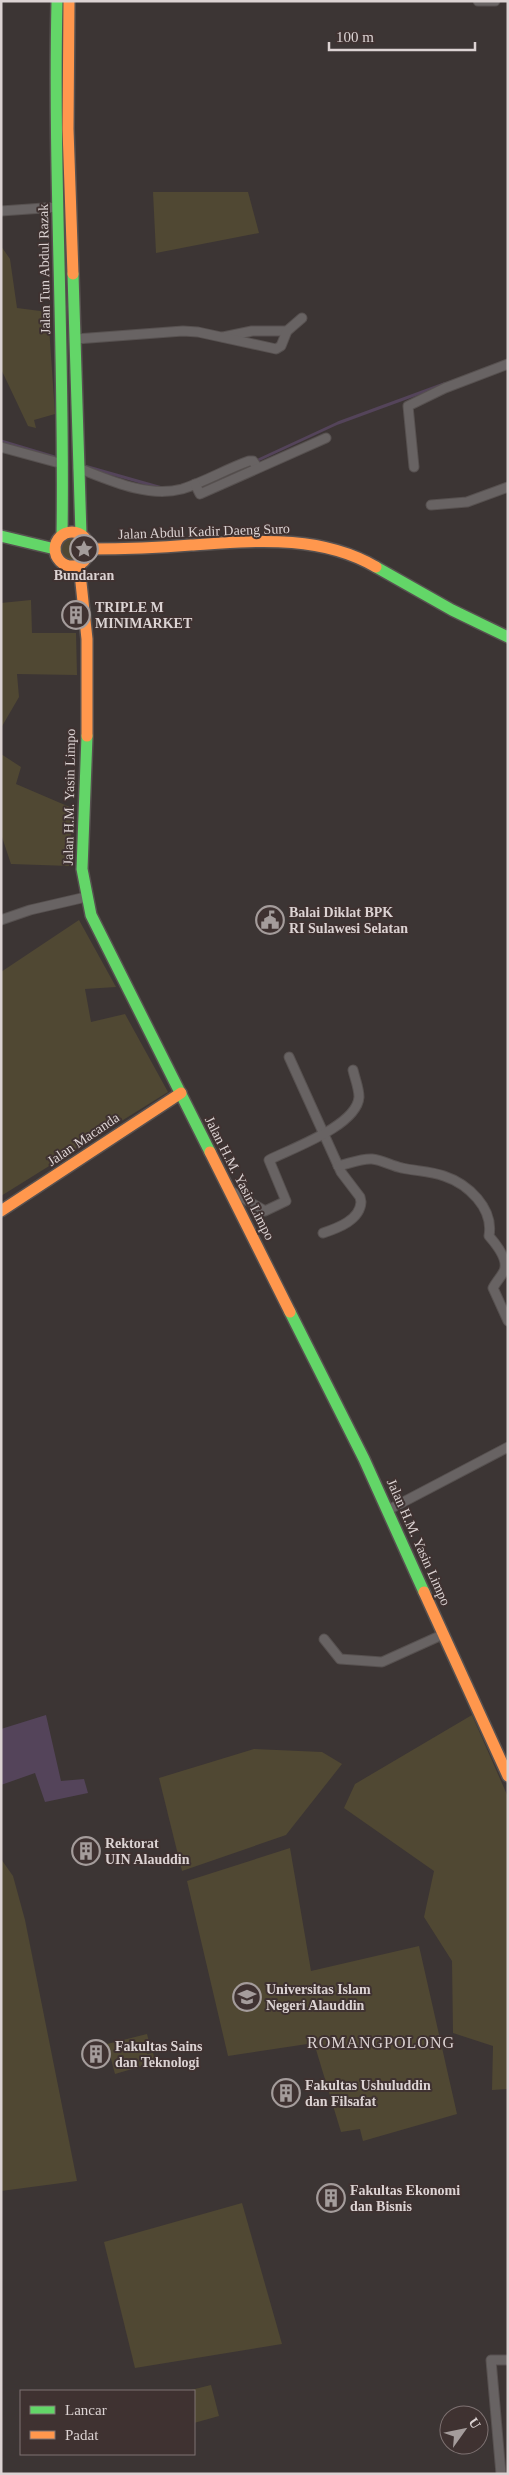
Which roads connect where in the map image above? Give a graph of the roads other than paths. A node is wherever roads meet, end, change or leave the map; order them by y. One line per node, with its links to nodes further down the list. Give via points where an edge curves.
1 (56, 1): 5 (main road, Jalan Tun Abdul Razak)
2 (69, 1): 6 (main road, Jalan Tun Abdul Razak)
3 (478, 1): 4 (street)
4 (495, 1)
5 (55, 78): 6 (main road); 7 (main road, Jalan Tun Abdul Razak)
6 (68, 79): 12 (main road, Jalan Tun Abdul Razak)
7 (58, 207): 8 (street); 10 (main road, Jalan Tun Abdul Razak)
8 (1, 211)
9 (302, 318): 11 (street)
10 (60, 327): 12 (main road); 17 (main road, Jalan Tun Abdul Razak)
11 (287, 331): 13 (street, via 252,331); 13 (street, via 281,346 276,349)
12 (76, 334): 13 (street, via 183,331); 19 (main road, Jalan Tun Abdul Razak)
13 (222, 337)
14 (508, 364): 18 (street, via 408,406)
15 (326, 438): 19 (street, via 197,488 152,491)
16 (1, 447): 17 (street)
17 (64, 464): 24 (main road, Jalan Tun Abdul Razak)
18 (414, 467)
19 (78, 468): 22 (main road, Jalan Tun Abdul Razak)
20 (508, 488): 21 (street, via 467,502)
21 (431, 505)
22 (81, 535): 24 (main road, via 72,532); 26 (main road)
23 (1, 536): 25 (main road)
24 (62, 536): 25 (main road, via 57,540)
25 (55, 549): 27 (main road, via 63,563)
26 (88, 549): 27 (main road); 28 (main road, Jalan Abdul Kadir Daeng Suro, via 258,541 316,545 355,556)
27 (79, 564): 29 (main road, Jalan H.M. Yasin Limpo, via 84,589 87,645 82,847)
28 (508, 637)
29 (86, 897): 30 (street); 33 (main road, Jalan H.M. Yasin Limpo, via 99,934)
30 (1, 920)
31 (289, 1057): 34 (street)
32 (353, 1070): 34 (street, via 359,1099 354,1108)
33 (181, 1093): 36 (main road, Jalan H.M. Yasin Limpo); 37 (main road, Jalan Macanda)
34 (323, 1134): 35 (street); 36 (street, via 269,1160 286,1201 265,1211)
35 (338, 1166): 38 (street, via 360,1196 361,1206 346,1223); 39 (street, via 372,1159 443,1175 482,1203 489,1236 506,1261 505,1270 493,1288)
36 (231, 1191): 41 (main road, Jalan H.M. Yasin Limpo)
37 (1, 1211)
38 (323, 1233)
39 (508, 1321)
40 (508, 1447): 41 (street)
41 (388, 1510): 42 (main road, Jalan H.M. Yasin Limpo)
42 (444, 1634): 43 (street, via 382,1662 340,1659); 44 (main road, Jalan H.M. Yasin Limpo)
43 (324, 1639)
44 (508, 1776)
45 (508, 2360): 46 (street, via 491,2360)
46 (501, 2474)

